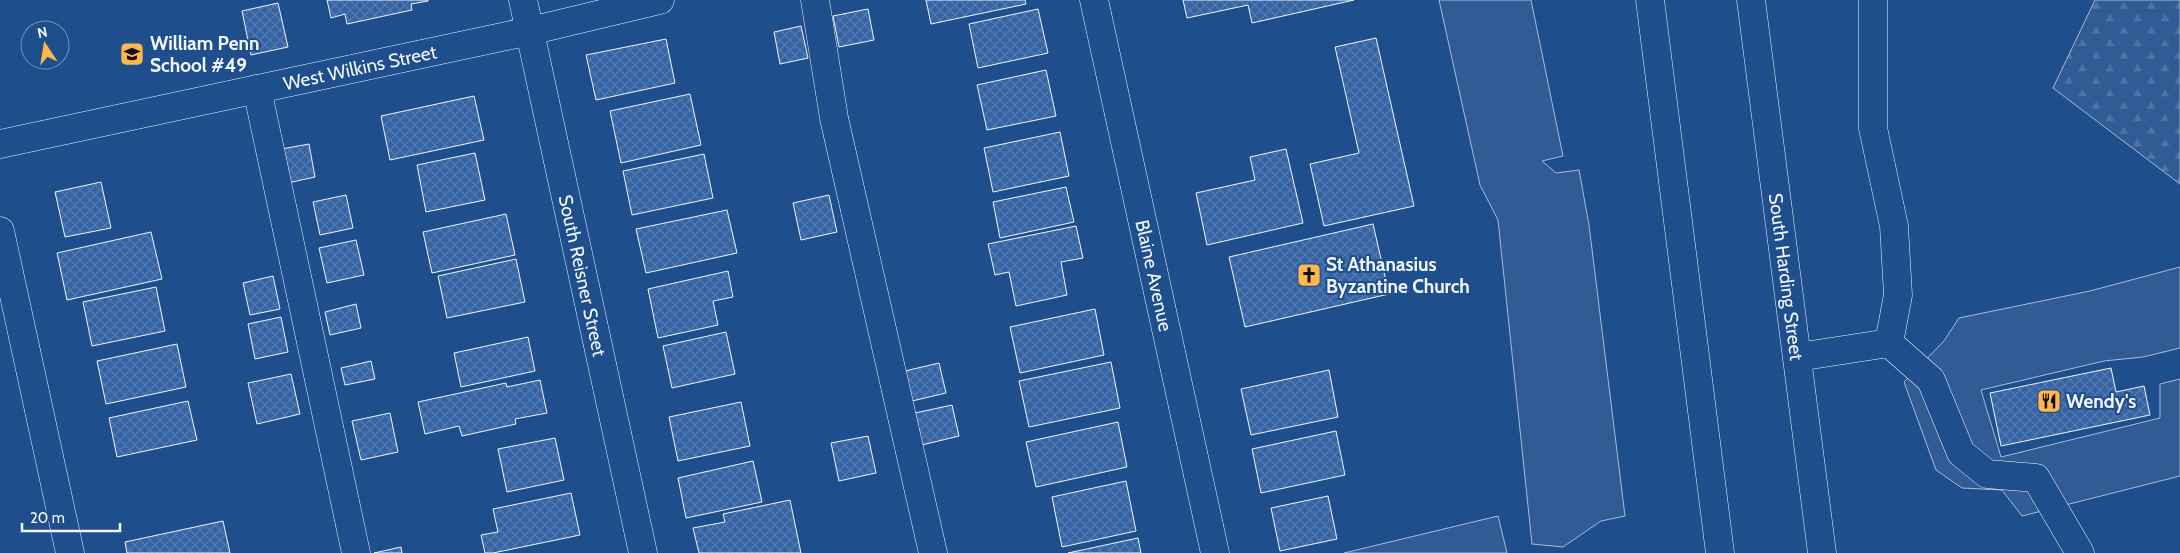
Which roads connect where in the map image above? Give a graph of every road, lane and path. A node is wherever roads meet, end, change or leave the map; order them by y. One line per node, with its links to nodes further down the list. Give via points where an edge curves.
1 (523, 0): 8 (street, South Reisner Street)
2 (660, 0): 8 (street, West Wilkins Street)
3 (814, 0): 17 (street, via 834,118)
4 (1094, 0): 18 (street, Blaine Avenue)
5 (1650, 0): 19 (street)
6 (1751, 0): 13 (street, South Harding Street)
7 (1873, 0): 12 (street, via 1873,128 1894,226 1898,296)
8 (530, 31): 9 (street, West Wilkins Street); 16 (street, South Reisner Street)
9 (257, 89): 10 (street, West Wilkins Street); 15 (street)
10 (0, 144)
11 (0, 231): 14 (street)
12 (1889, 343): 13 (street); 21 (street, via 1931,380 1961,453 1987,474 2036,478)
13 (1798, 358): 20 (street, South Harding Street)
14 (70, 553)
15 (356, 553)
16 (643, 553)
17 (932, 553)
18 (1215, 553)
19 (1720, 553)
20 (1822, 553)
21 (2080, 553)

